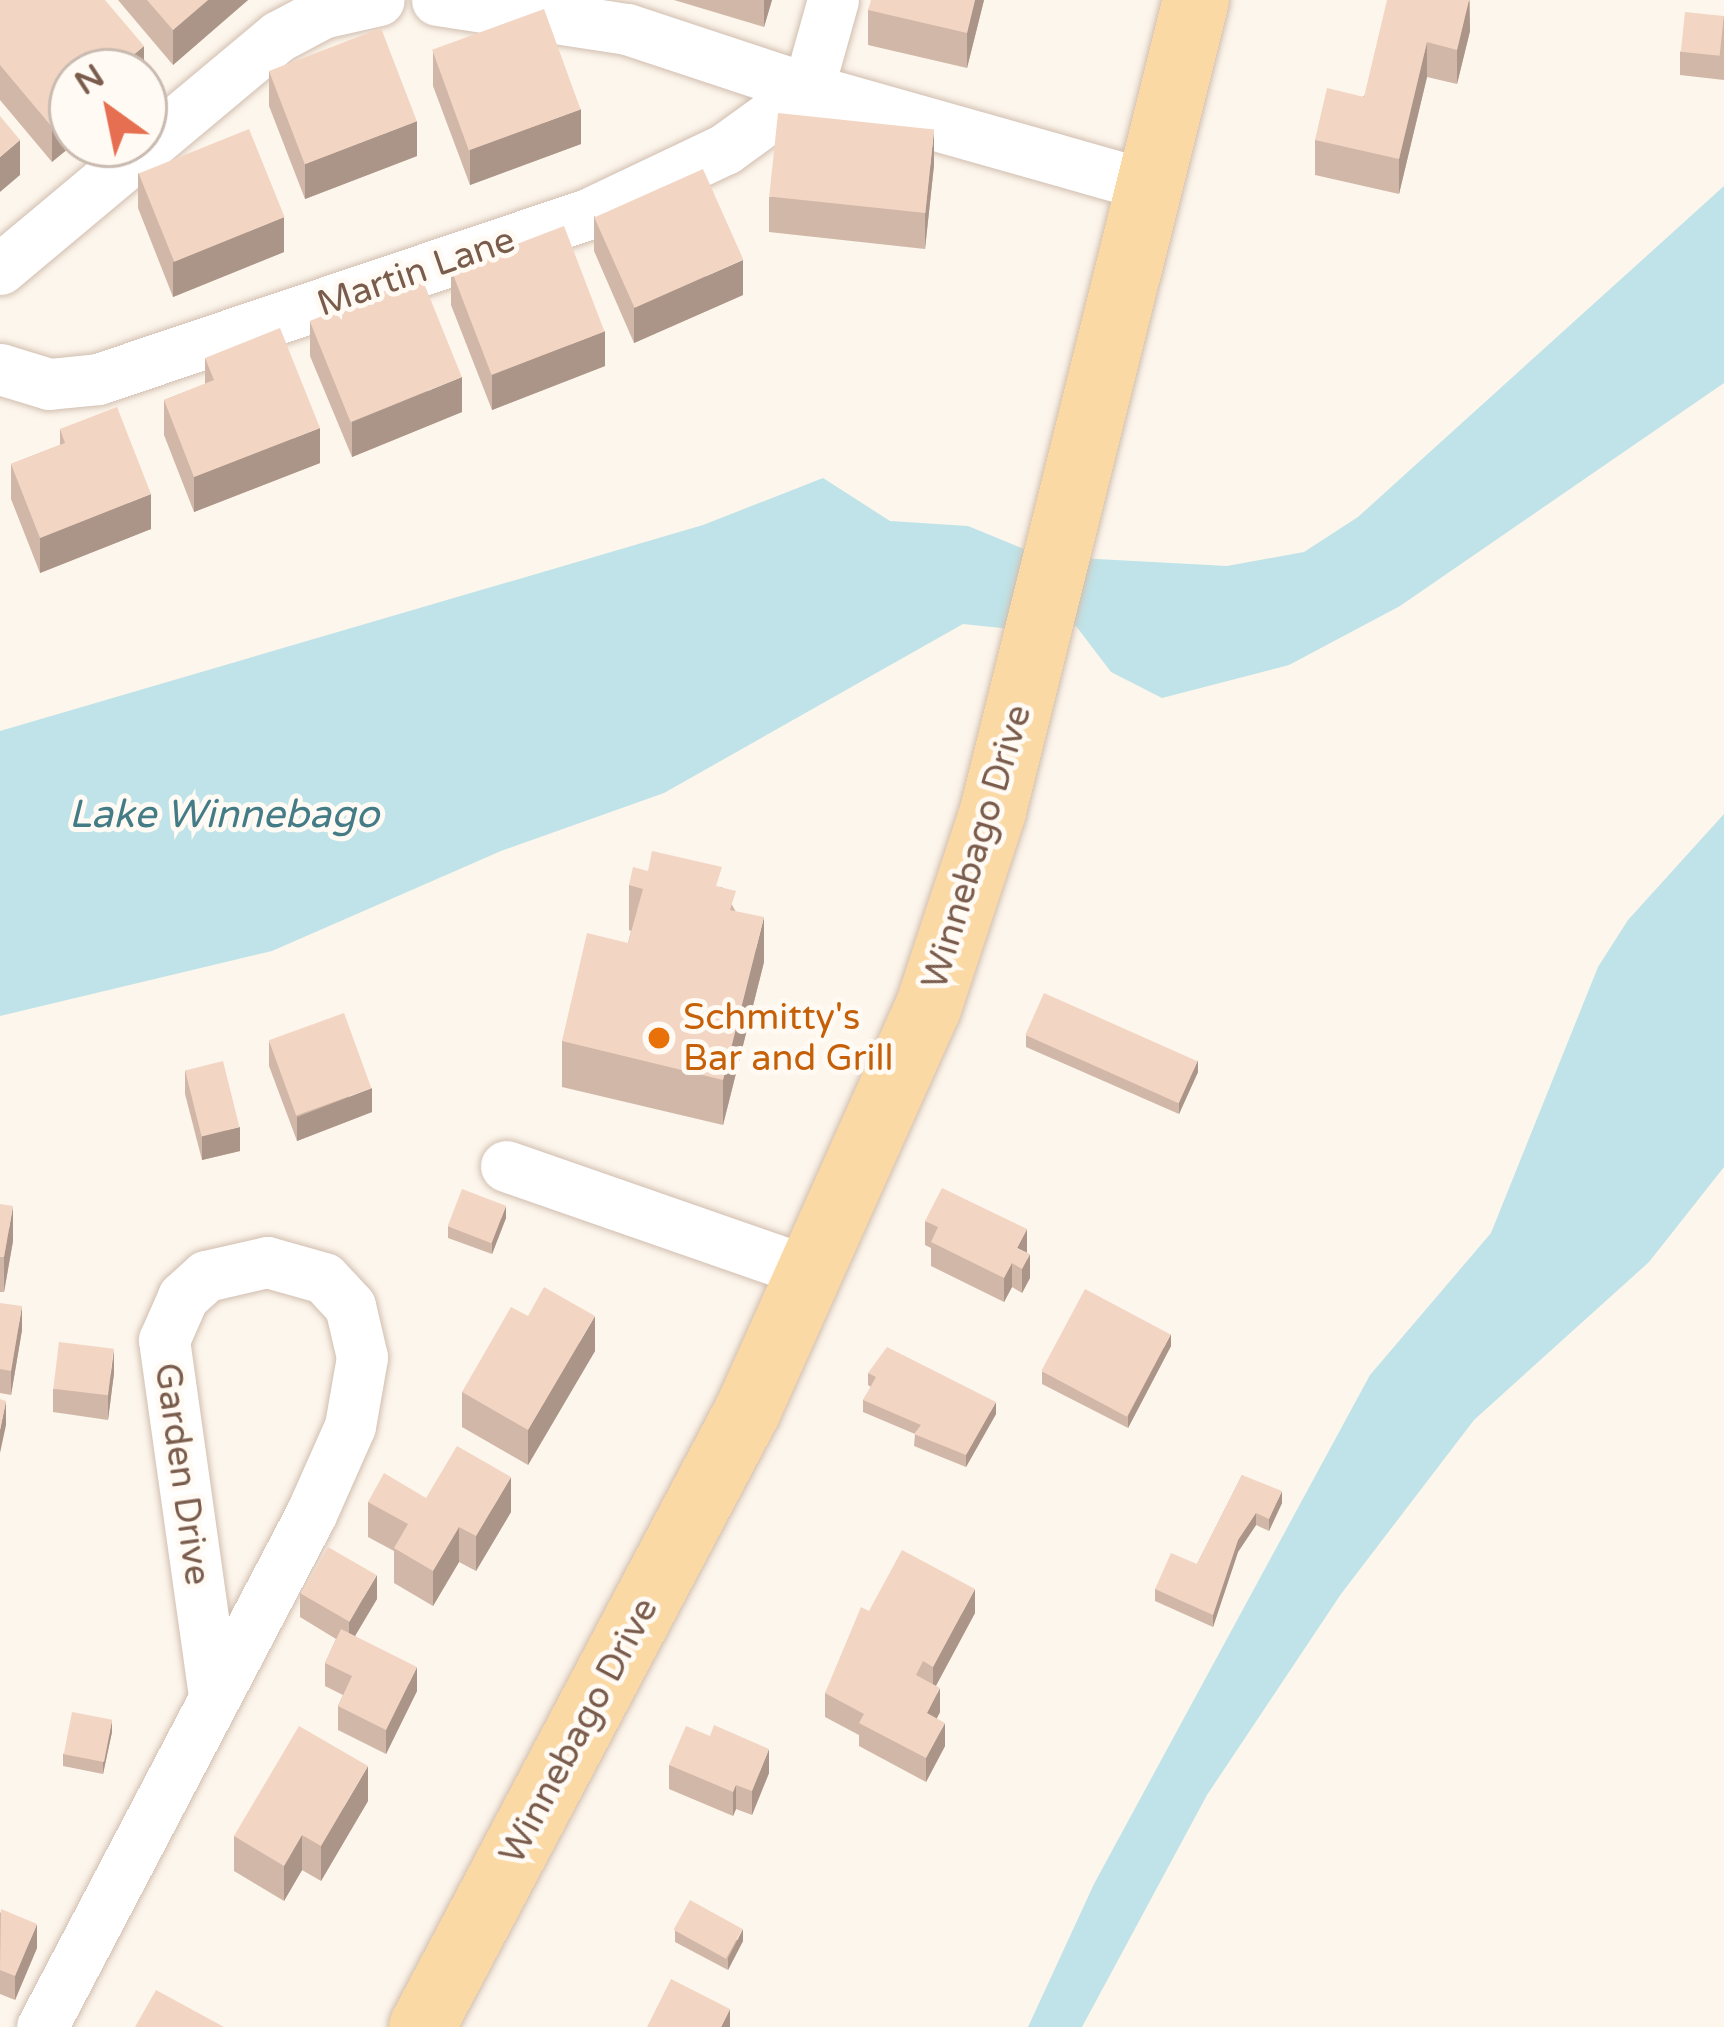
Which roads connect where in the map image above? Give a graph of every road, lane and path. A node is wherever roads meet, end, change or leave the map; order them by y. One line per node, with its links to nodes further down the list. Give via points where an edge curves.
1 (379, 0): 7 (street, via 322,13 279,36)
2 (437, 0): 5 (street, via 627,29)
3 (833, 0): 5 (street)
4 (1196, 0): 6 (main road, Winnebago Drive)
5 (808, 89): 6 (street); 8 (street, Martin Lane, via 724,149 588,214 98,379 49,384)
6 (1151, 186): 10 (main road, Winnebago Drive, via 1040,632 928,1008)
7 (0, 268)
8 (0, 369)
9 (506, 1166): 10 (street)
10 (811, 1272): 13 (main road, Winnebago Drive, via 748,1410)
11 (214, 1694): 11 (street, Garden Drive, via 327,1479 350,1426 362,1357 350,1306 324,1278 267,1262 206,1276 182,1297 164,1340); 12 (street, Garden Drive)
12 (42, 2027)
13 (422, 2027)

